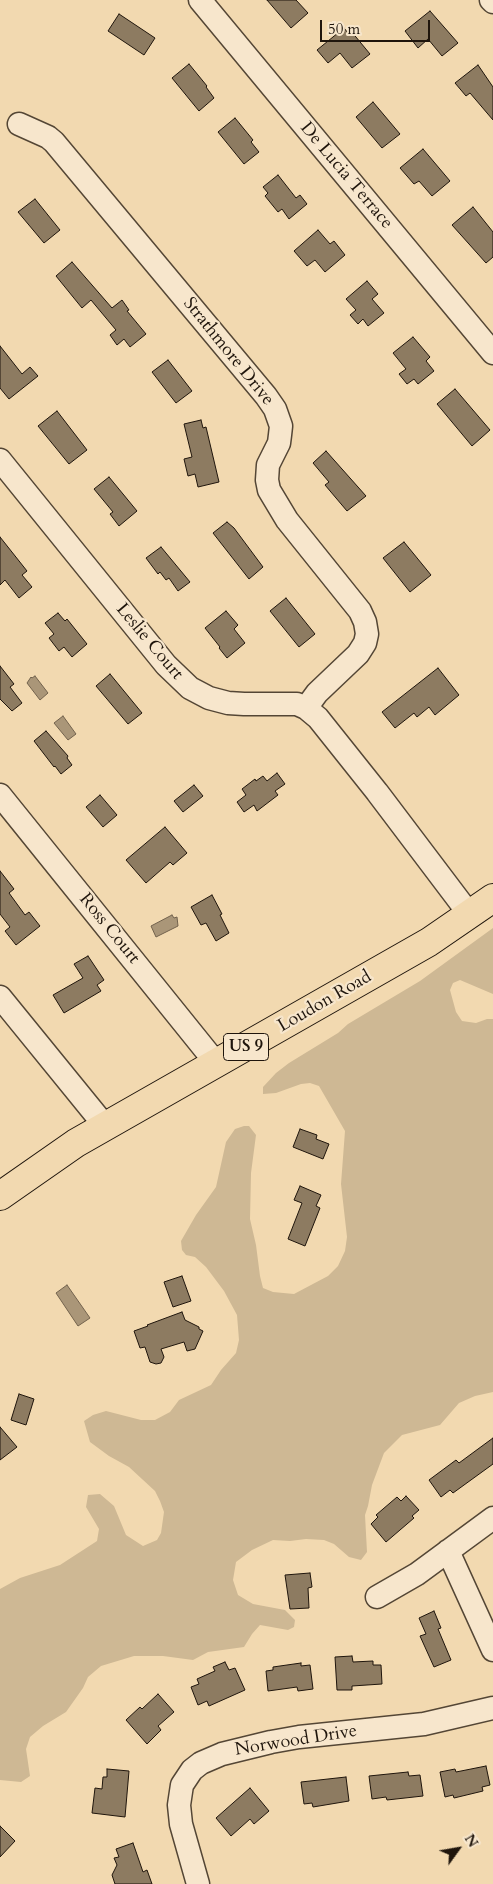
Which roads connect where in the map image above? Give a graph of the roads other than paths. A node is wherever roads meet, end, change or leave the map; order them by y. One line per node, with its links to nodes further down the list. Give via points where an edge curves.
1 (200, 0): 3 (street, De Lucia Terrace)
2 (19, 124): 5 (street, Strathmore Drive, via 54,142 275,409 281,426 279,443 268,465 269,490 286,520 366,622 365,643 358,654)
3 (493, 353)
4 (0, 460): 5 (street, Leslie Court, via 166,665 190,688 228,703 294,703)
5 (306, 708): 8 (street, via 336,739)
6 (0, 795): 10 (street, Ross Court)
7 (493, 898): 8 (main road, Loudon Road / US 9)
8 (470, 915): 10 (main road, Loudon Road / US 9, via 421,947)
9 (0, 997): 11 (street)
10 (216, 1063): 11 (main road, Loudon Road / US 9)
11 (105, 1126): 12 (main road, Loudon Road / US 9)
12 (0, 1196)
13 (493, 1518): 14 (street)
14 (448, 1551): 15 (street, via 410,1579); 16 (street)
15 (377, 1596)
16 (493, 1650)
17 (493, 1708): 18 (street, Norwood Drive, via 424,1724 271,1742 222,1754 196,1766 179,1795 181,1824)
18 (198, 1884)

